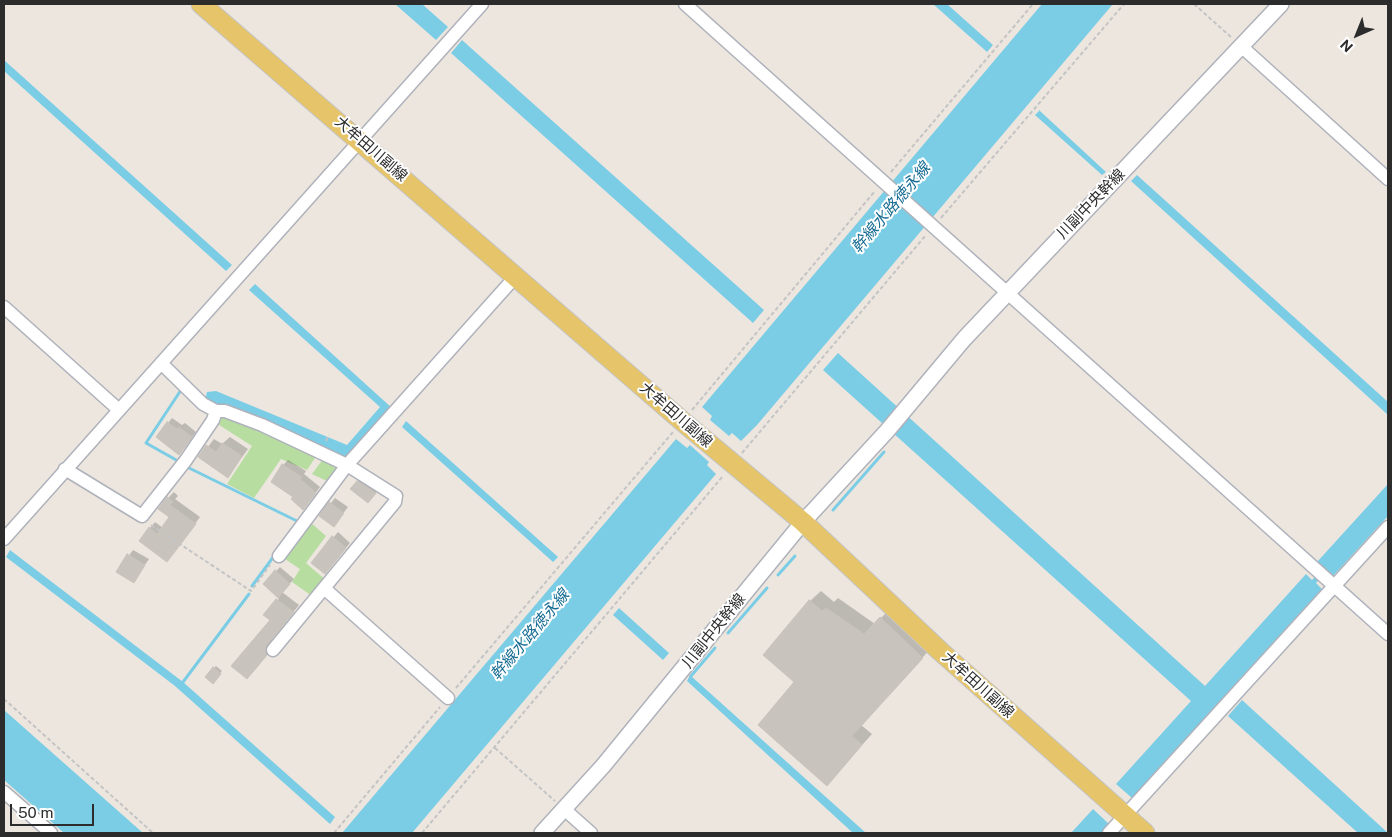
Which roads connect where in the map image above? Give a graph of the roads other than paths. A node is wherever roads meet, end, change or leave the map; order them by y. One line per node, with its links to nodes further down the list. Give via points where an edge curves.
1 (201, 4): 6 (main road, 大牟田川副線)
2 (482, 4): 6 (street)
3 (685, 4): 9 (street)
4 (1281, 4): 5 (street, 川副中央幹線)
5 (1241, 46): 7 (street); 9 (street, 川副中央幹線)
6 (360, 140): 8 (main road, 大牟田川副線); 11 (street)
7 (1388, 179)
8 (516, 276): 14 (street); 16 (main road, 大牟田川副線)
9 (1008, 291): 16 (street, 川副中央幹線); 20 (street)
10 (4, 307): 12 (street)
11 (161, 364): 12 (street); 13 (street)
12 (119, 410): 15 (street)
13 (216, 411): 14 (street, via 225,411 262,425); 15 (street, via 186,460 142,516)
14 (347, 465): 19 (street); 21 (street, via 396,496 395,502)
15 (66, 469): 18 (street)
16 (803, 522): 26 (street, 川副中央幹線); 27 (main road, 大牟田川副線, via 940,651)
17 (1388, 527): 20 (street)
18 (4, 539)
19 (278, 561)
20 (1334, 587): 22 (street); 27 (street)
21 (325, 588): 23 (street); 24 (street)
22 (1388, 634)
23 (273, 650)
24 (448, 698)
25 (4, 792): 28 (street)
26 (564, 809): 29 (street, 川副中央幹線); 30 (street)
27 (1126, 816): 31 (street); 32 (main road, 大牟田川副線)
28 (51, 833)
29 (542, 833)
30 (591, 833)
31 (1109, 833)
32 (1145, 833)

